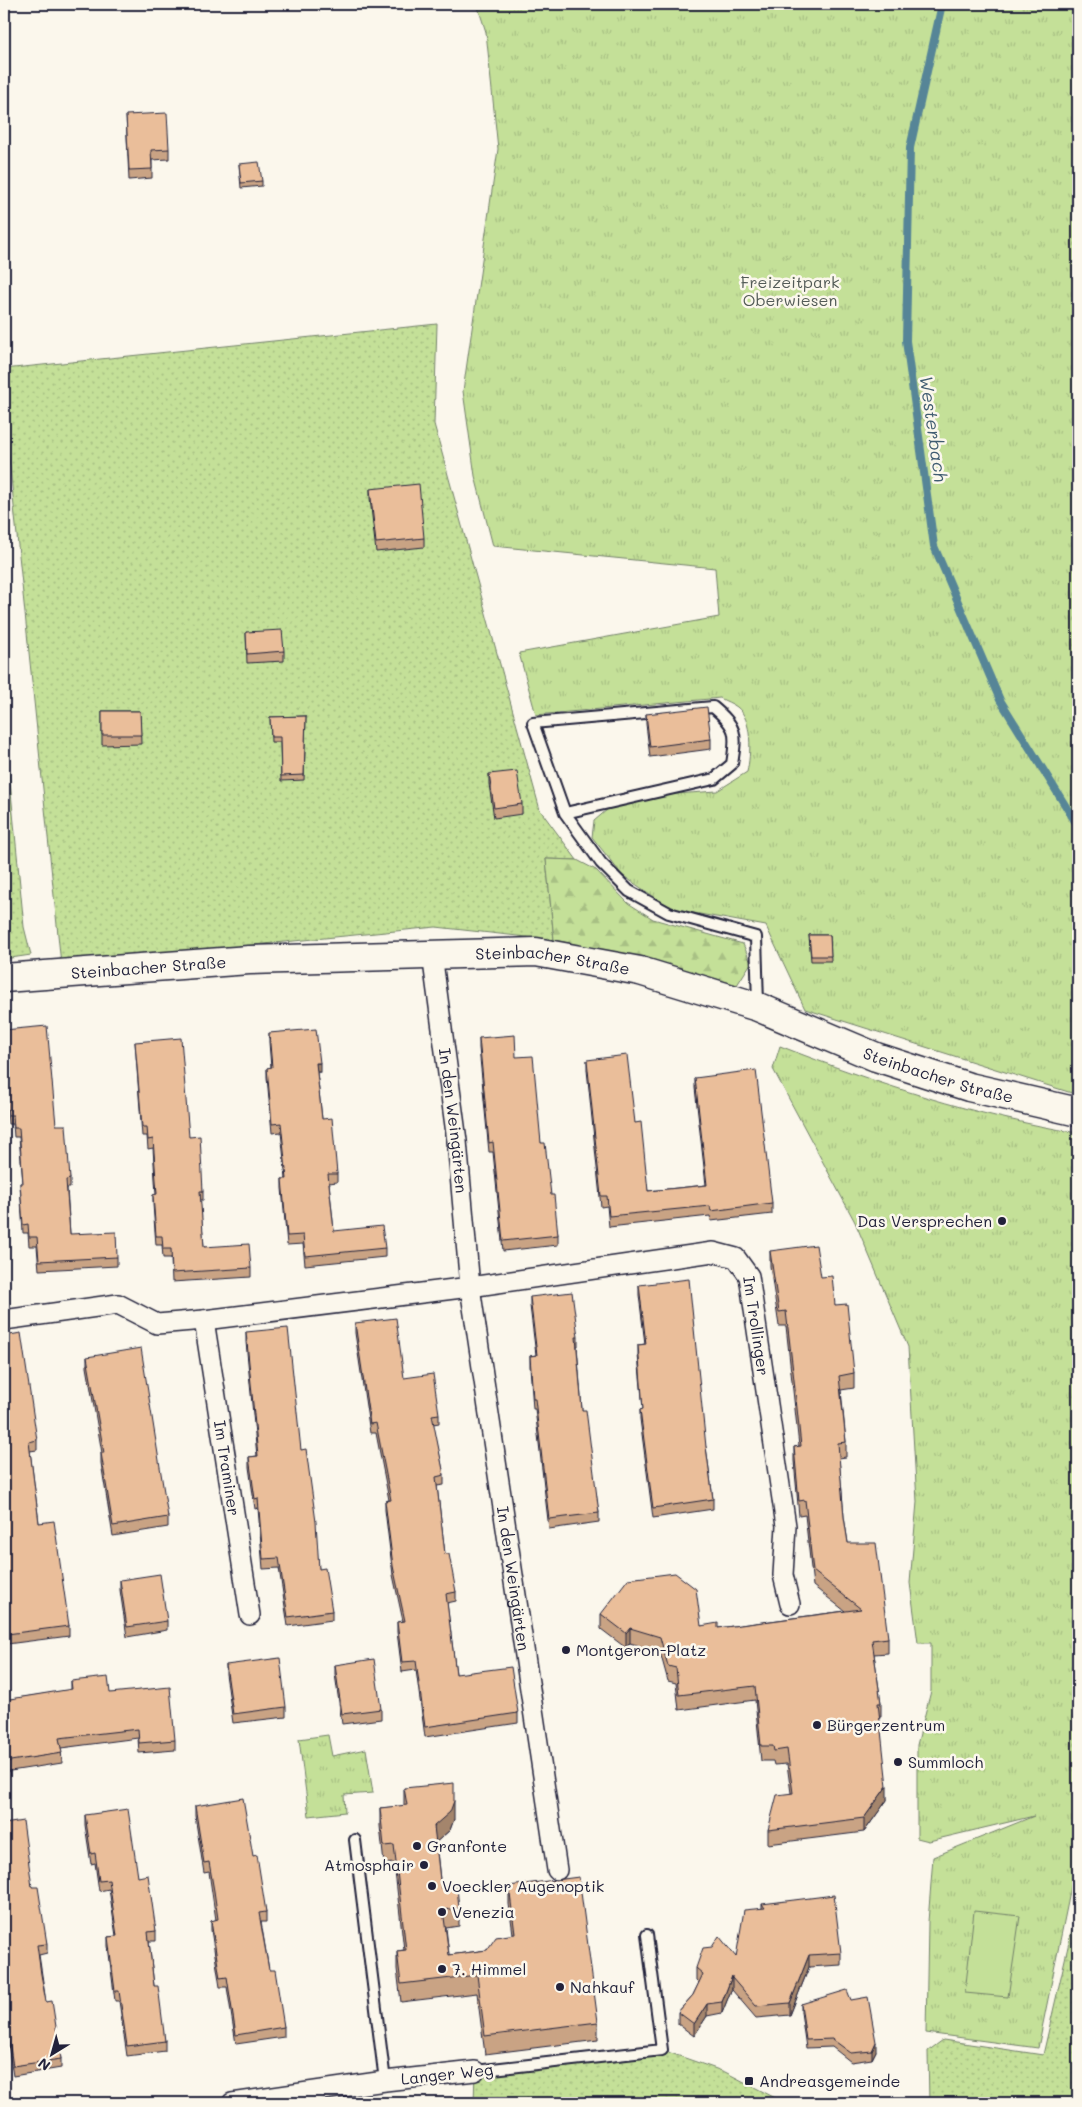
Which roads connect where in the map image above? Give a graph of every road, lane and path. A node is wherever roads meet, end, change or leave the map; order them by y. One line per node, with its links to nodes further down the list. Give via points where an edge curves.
1 (565, 813): 1 (lane, via 714,779 732,764 736,740 729,720 713,706 532,723); 4 (lane, via 601,863 629,891 669,913 756,937)
2 (432, 954): 3 (main road, Steinbacher Straße, via 249,960); 4 (main road, Steinbacher Straße, via 536,952 640,971); 6 (street, In den Weingärten, via 457,1140)
3 (4, 978)
4 (758, 1007): 5 (main road, Steinbacher Straße, via 876,1056 941,1078)
5 (1078, 1112)
6 (470, 1287): 8 (street); 9 (street, Im Trollinger, via 714,1252 736,1258 749,1276 786,1526 783,1575); 12 (street, In den Weingärten)
7 (4, 1320): 8 (street, via 118,1304 157,1324)
8 (204, 1320): 10 (street, Im Traminer)
9 (790, 1604)
10 (250, 1615)
11 (355, 1840): 15 (lane)
12 (557, 1870)
13 (647, 1935): 14 (lane, Langer Weg, via 662,2050)
14 (476, 2071): 15 (street, Langer Weg)
15 (385, 2081): 16 (street, Langer Weg)
16 (254, 2102): 17 (street, Langer Weg)
17 (232, 2103)

